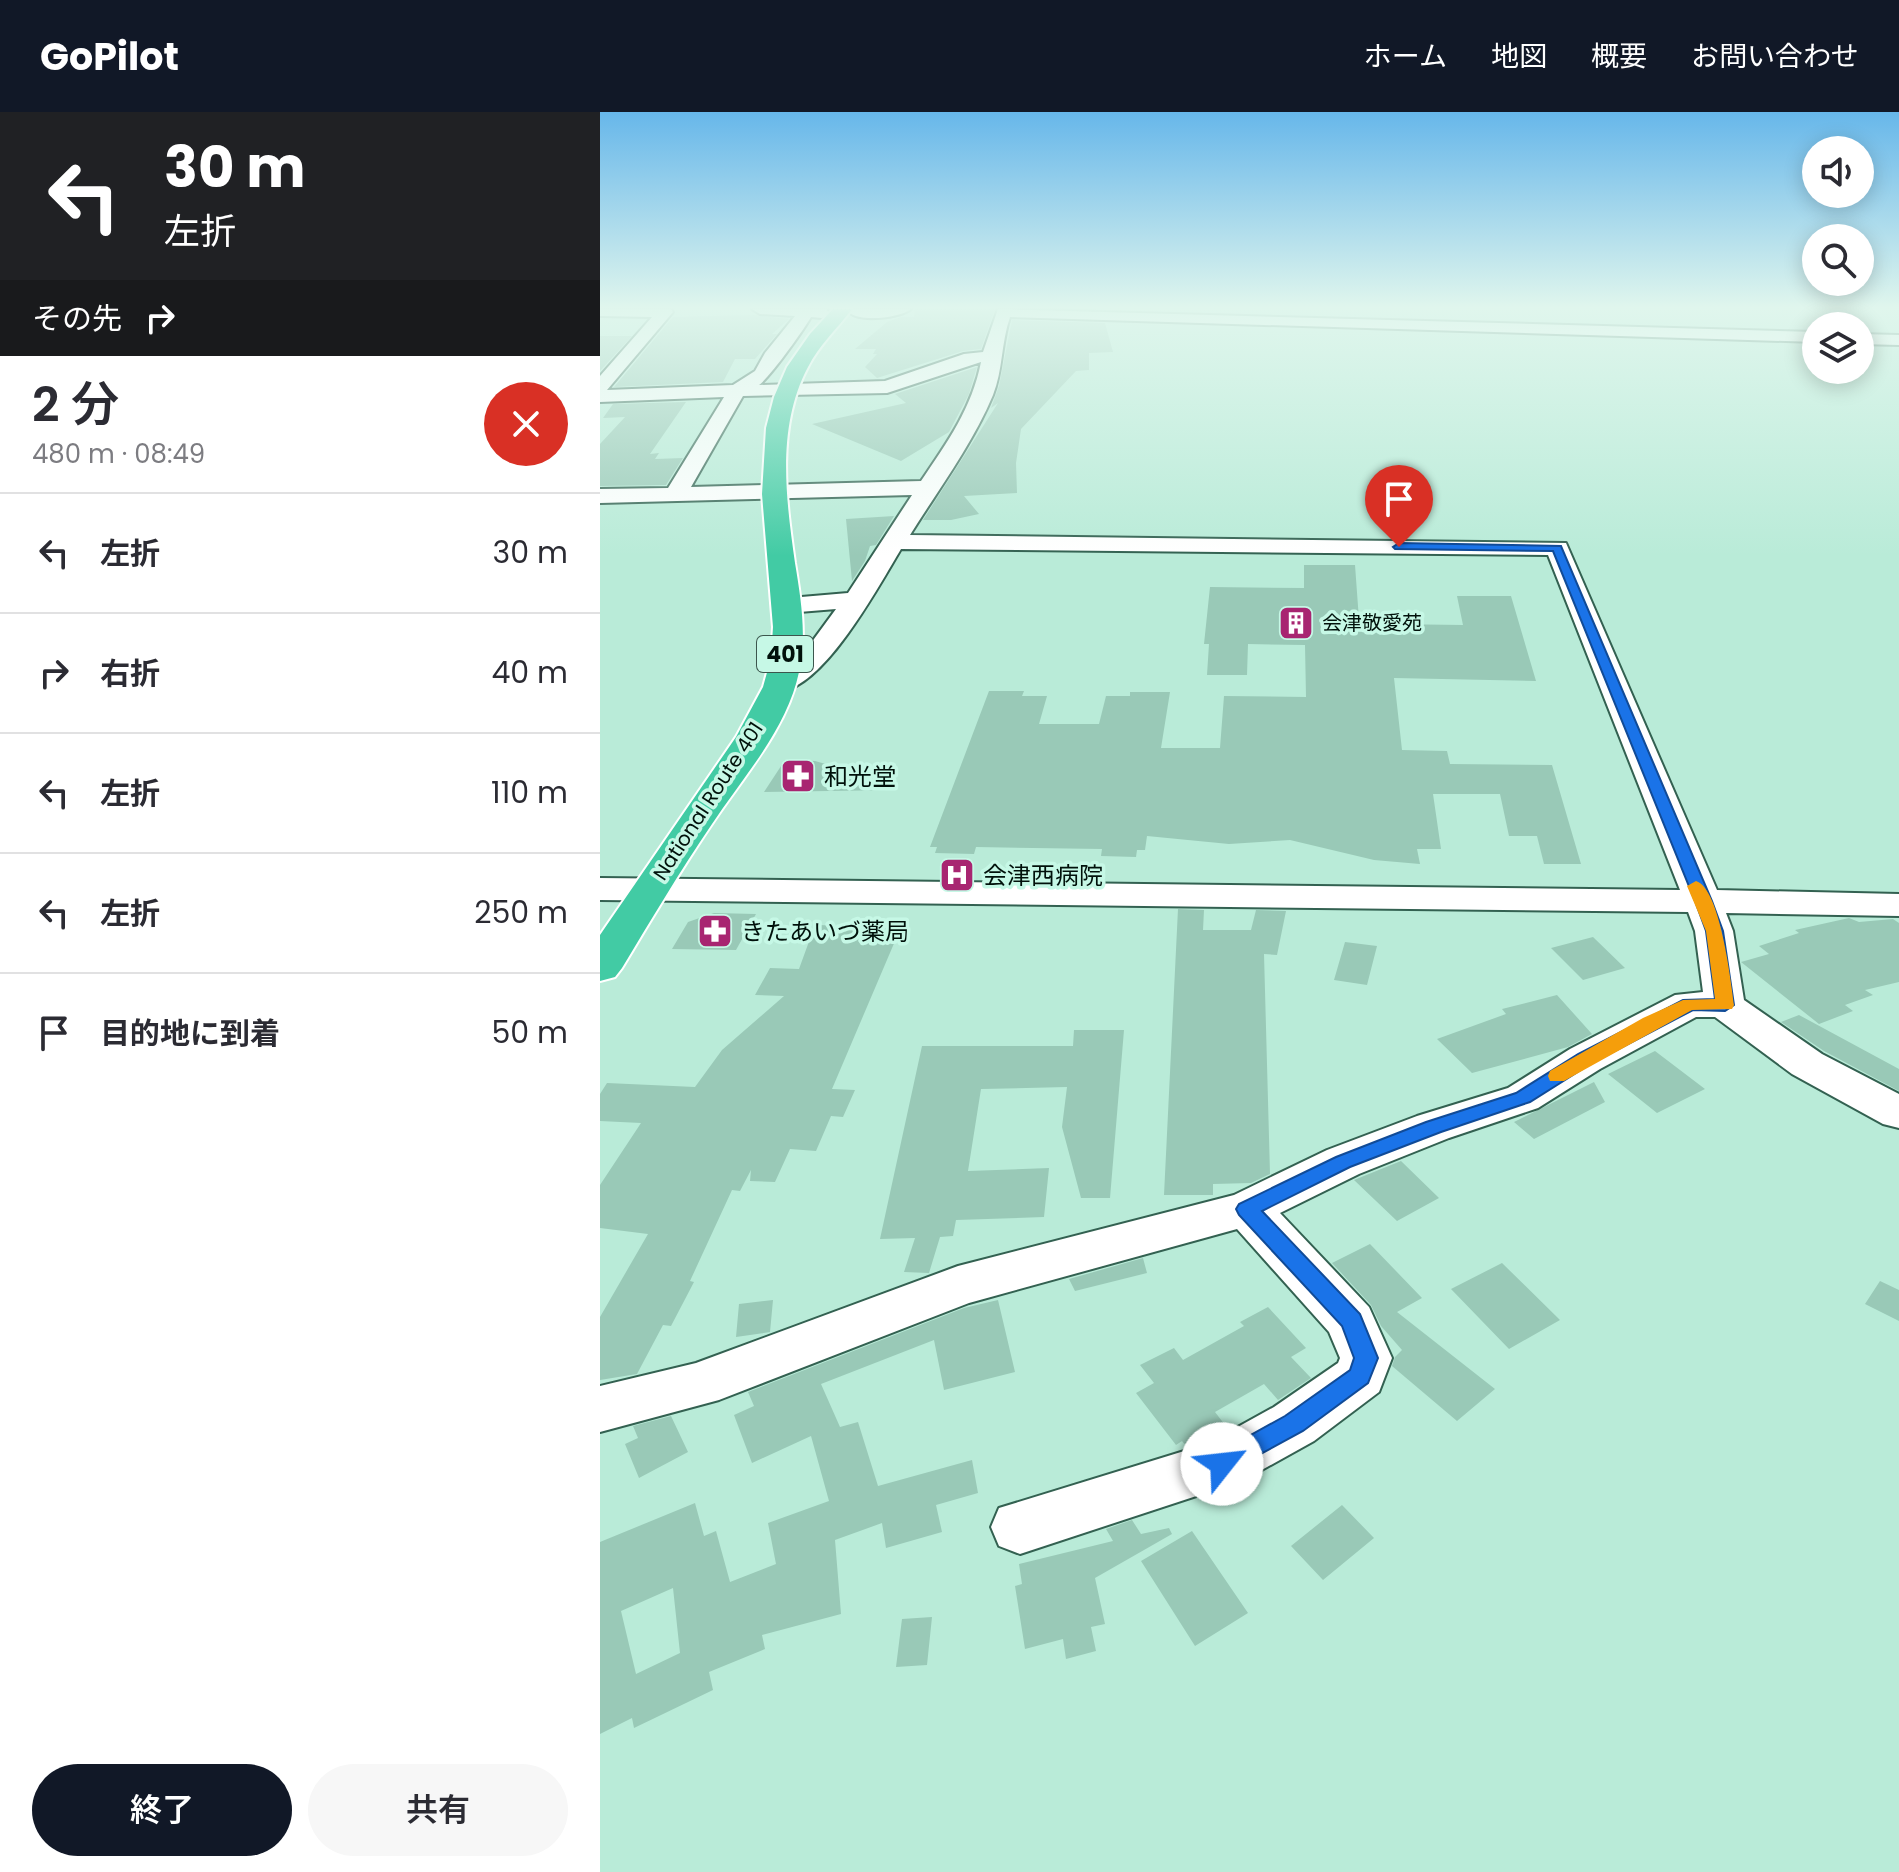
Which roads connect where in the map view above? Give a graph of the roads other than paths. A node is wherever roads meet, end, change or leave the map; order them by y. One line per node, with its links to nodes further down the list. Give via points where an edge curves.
1 (733, 391): 5 (street)
2 (737, 391): 8 (street)
3 (787, 391): 7 (highway, National Route 401 / 401, via 773,435)
4 (985, 391): 6 (street)
5 (600, 396)
6 (926, 488): 7 (street); 10 (street)
7 (775, 491): 8 (street); 12 (highway, National Route 401 / 401)
8 (675, 495): 9 (street)
9 (600, 496)
10 (892, 542): 11 (street); 16 (street, via 1557,548)
11 (856, 600): 12 (street); 13 (street, via 813,660)
12 (787, 605): 13 (highway, National Route 401 / 401)
13 (779, 685): 14 (highway, National Route 401 / 401, via 758,730)
14 (652, 888): 15 (street); 16 (street); 18 (highway, National Route 401 / 401)
15 (600, 889)
16 (1703, 901): 17 (street); 19 (street, via 1714,931)
17 (1899, 905)
18 (600, 968)
19 (1725, 1005): 20 (street, via 1807,1064); 21 (street, via 1689,1004 1523,1098 1343,1162)
20 (1899, 1113)
21 (1247, 1209): 22 (street, via 958,1286 700,1384); 23 (street, via 1351,1321 1366,1358 1360,1376 1294,1424 1222,1464)
22 (600, 1409)
23 (1020, 1527)

